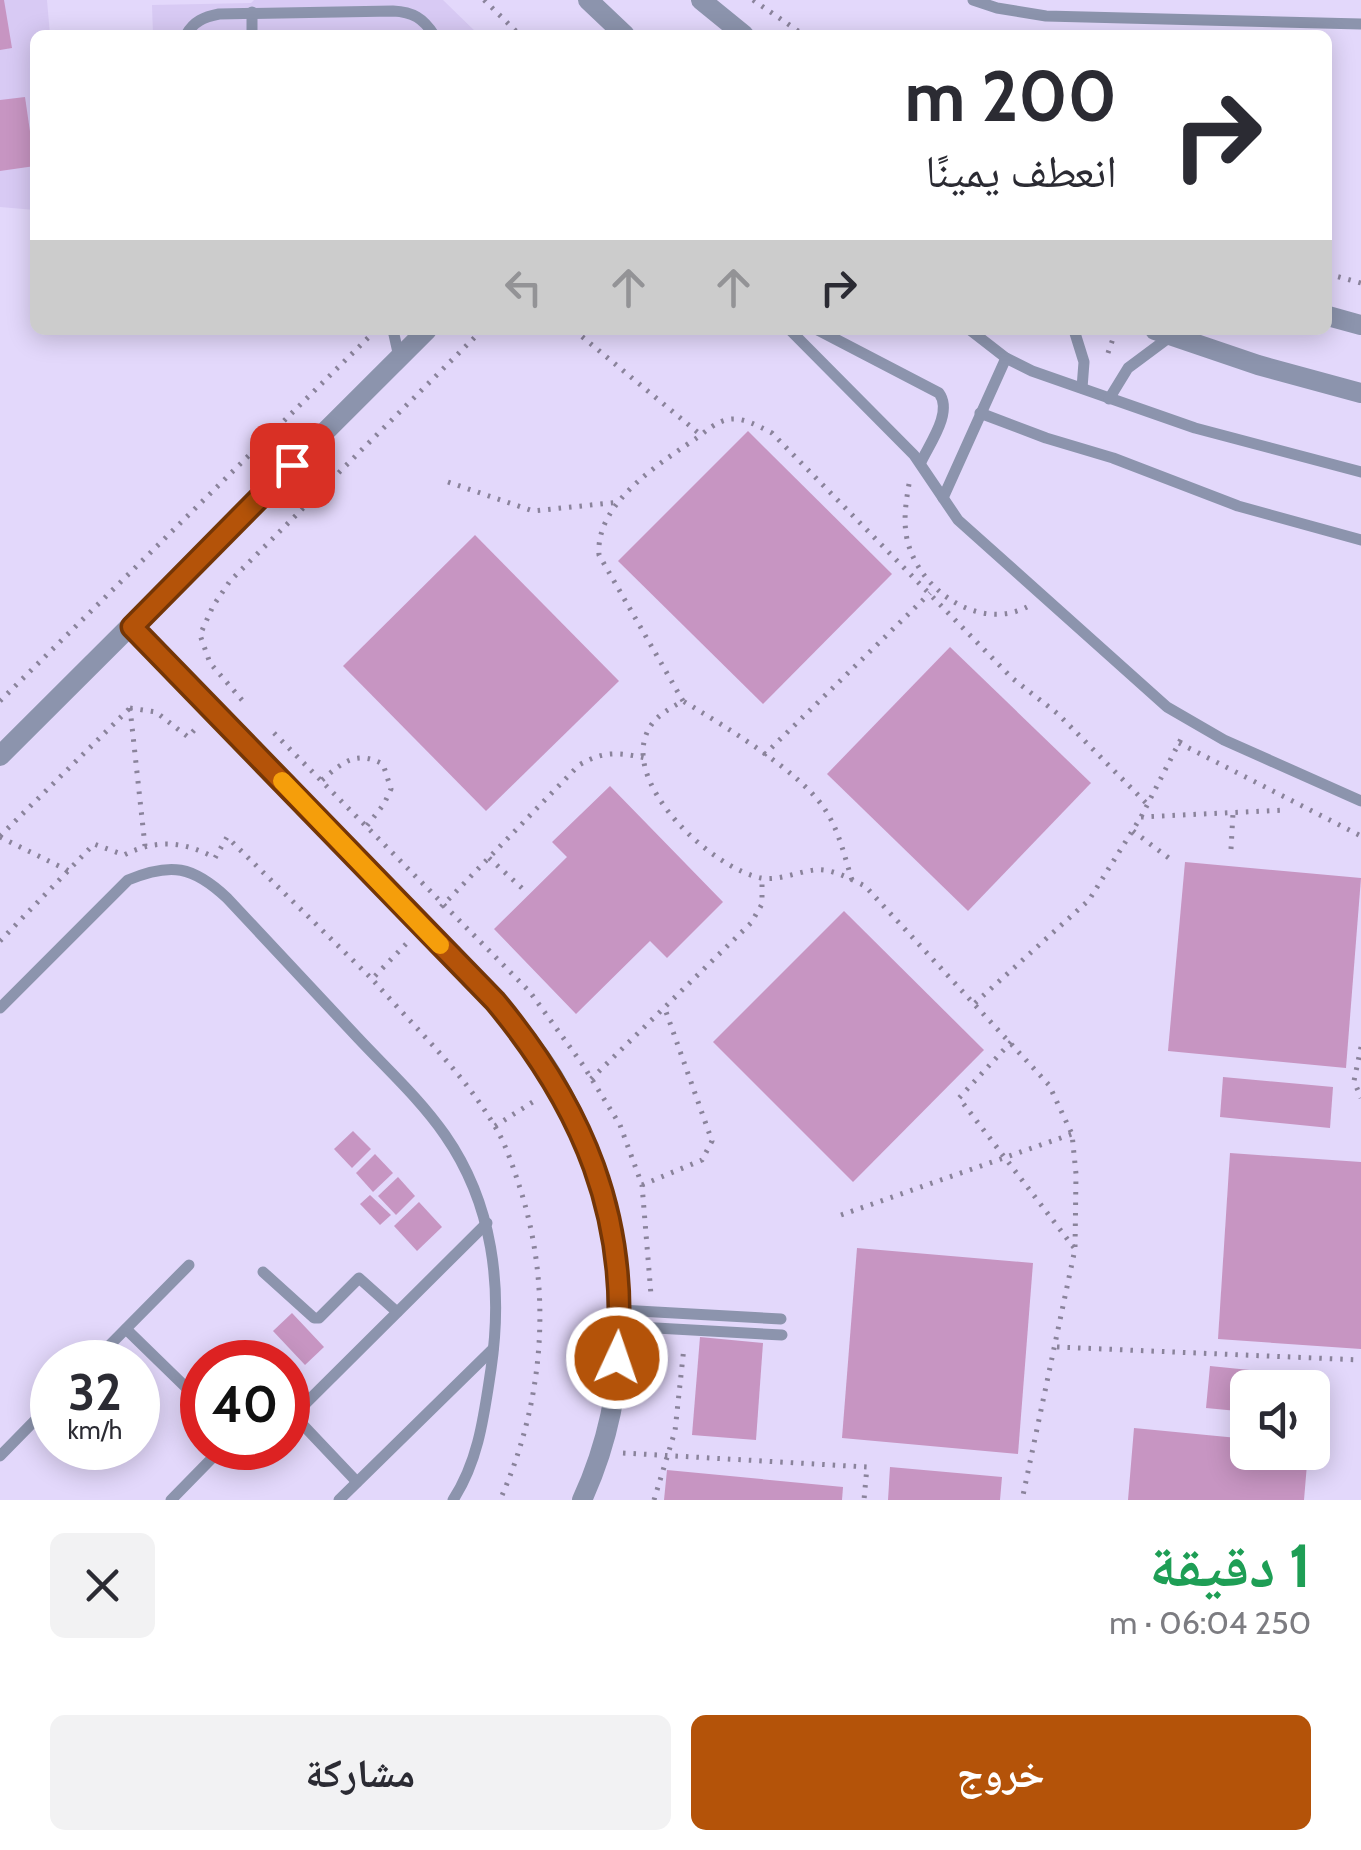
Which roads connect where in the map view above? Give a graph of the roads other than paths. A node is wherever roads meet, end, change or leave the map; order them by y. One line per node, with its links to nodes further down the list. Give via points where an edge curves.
1 (588, 0): 10 (street)
2 (701, 0): 11 (street)
3 (973, 0): 6 (lane, via 1046,16)
4 (345, 6): 5 (lane); 9 (lane, via 411,12)
5 (252, 12): 7 (lane, via 204,16); 8 (lane)
6 (1361, 24)
7 (189, 30)
8 (252, 30)
9 (431, 30)
10 (618, 30)
11 (738, 30)
12 (1332, 317): 13 (street)
13 (1361, 325)
14 (395, 335): 22 (lane)
15 (422, 335): 22 (street)
16 (795, 335): 28 (lane)
17 (828, 335): 28 (lane, via 944,399 944,413)
18 (976, 335): 23 (lane)
19 (1076, 335): 24 (lane)
20 (1161, 335): 26 (lane)
21 (1169, 335): 25 (street)
22 (399, 357): 32 (street)
23 (1006, 358): 24 (lane); 27 (lane)
24 (1082, 388): 26 (lane)
25 (1361, 392)
26 (1109, 399): 29 (lane)
27 (980, 414): 30 (lane); 31 (lane, via 1238,506)
28 (918, 459): 30 (lane)
29 (1361, 472)
30 (944, 498): 34 (lane, via 958,520 1166,708)
31 (1361, 540)
32 (132, 627): 33 (street); 40 (street, via 532,1044 584,1138 603,1194 616,1251)
33 (0, 756)
34 (1361, 801)
35 (0, 1008): 36 (lane, via 128,880 153,869 181,869 206,879 444,1134)
36 (487, 1223): 39 (lane); 45 (lane, via 496,1280)
37 (189, 1265): 42 (lane)
38 (263, 1272): 39 (lane, via 314,1318 359,1278)
39 (397, 1312): 50 (lane, via 301,1415)
40 (620, 1318): 41 (lane, via 653,1310); 43 (lane, via 686,1330); 54 (street, via 614,1390)
41 (782, 1318)
42 (126, 1329): 44 (lane); 46 (lane)
43 (782, 1335)
44 (115, 1340)
45 (494, 1348): 50 (lane); 53 (lane, via 477,1450)
46 (180, 1382)
47 (30, 1426): 48 (lane)
48 (0, 1456)
49 (200, 1470): 51 (lane)
50 (356, 1482): 52 (lane)
51 (171, 1500)
52 (338, 1500)
53 (453, 1500)
54 (582, 1500)

